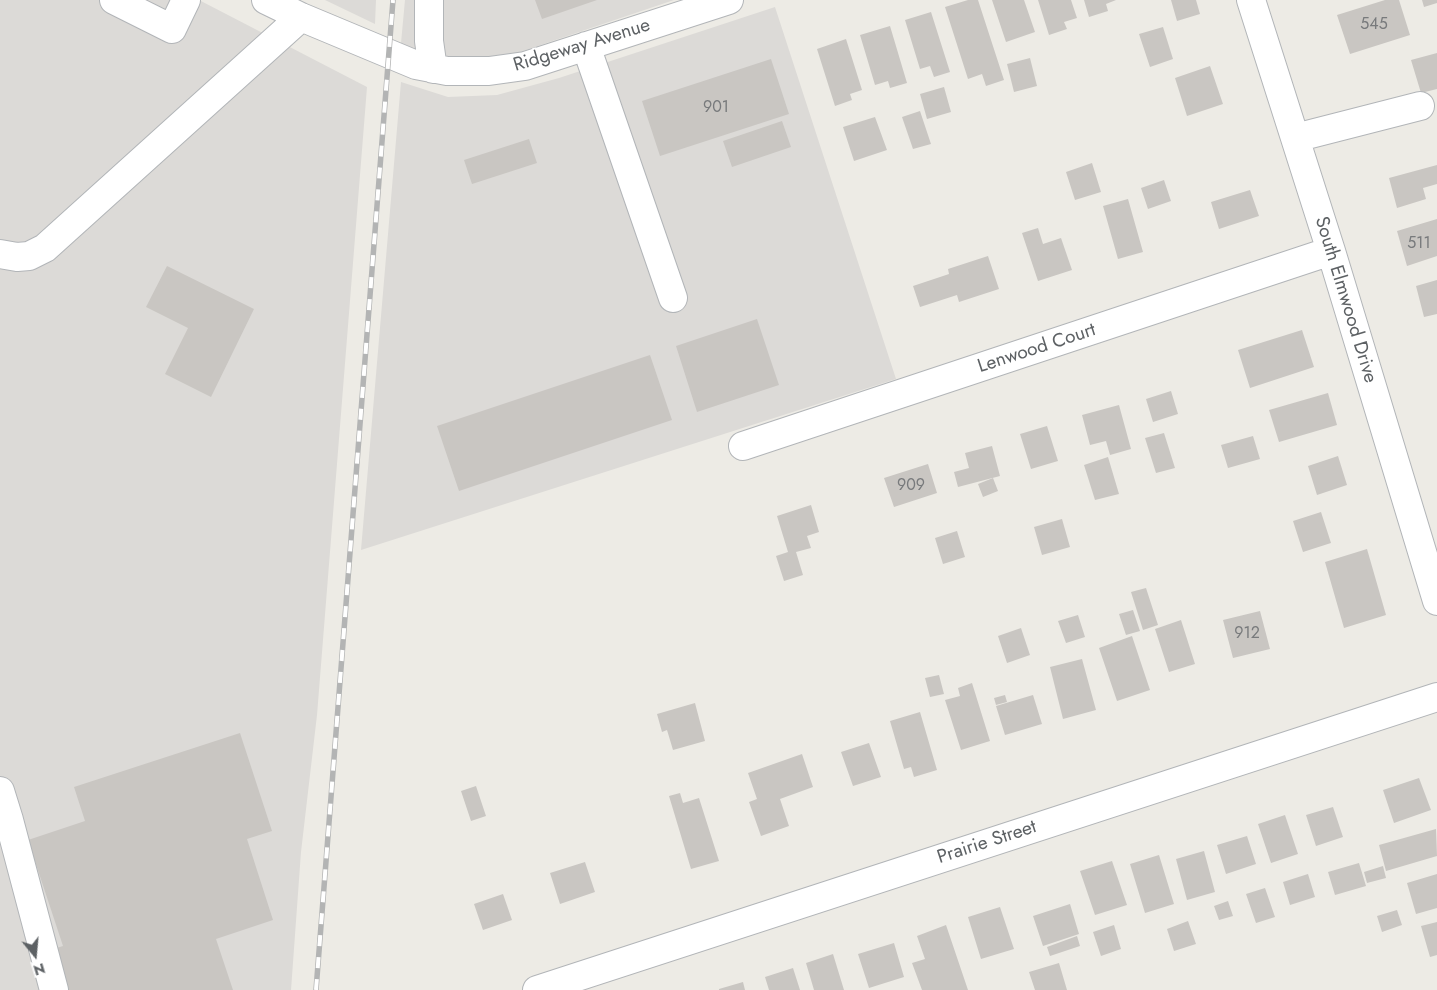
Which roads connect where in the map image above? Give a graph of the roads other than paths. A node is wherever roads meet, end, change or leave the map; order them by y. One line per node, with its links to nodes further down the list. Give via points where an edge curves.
1 (114, 0): 2 (street, via 172,28)
2 (186, 0)
3 (266, 0): 7 (street, Ridgeway Avenue)
4 (429, 0): 9 (street)
5 (728, 0): 8 (street, Ridgeway Avenue)
6 (1251, 0): 11 (street, South Elmwood Drive)
7 (301, 17): 9 (street, Ridgeway Avenue, via 416,65); 13 (street, via 45,248 29,256)
8 (586, 46): 9 (street, Ridgeway Avenue, via 525,66 489,71); 14 (street)
9 (433, 69)
10 (1420, 106): 11 (street)
11 (1295, 138): 12 (street, South Elmwood Drive)
12 (1331, 251): 15 (street, Lenwood Court); 16 (street, South Elmwood Drive)
13 (0, 254)
14 (672, 298)
15 (743, 446)
16 (1437, 601)
17 (1437, 697): 19 (street, Prairie Street)
18 (0, 791): 20 (street)
19 (543, 989)
20 (54, 990)

